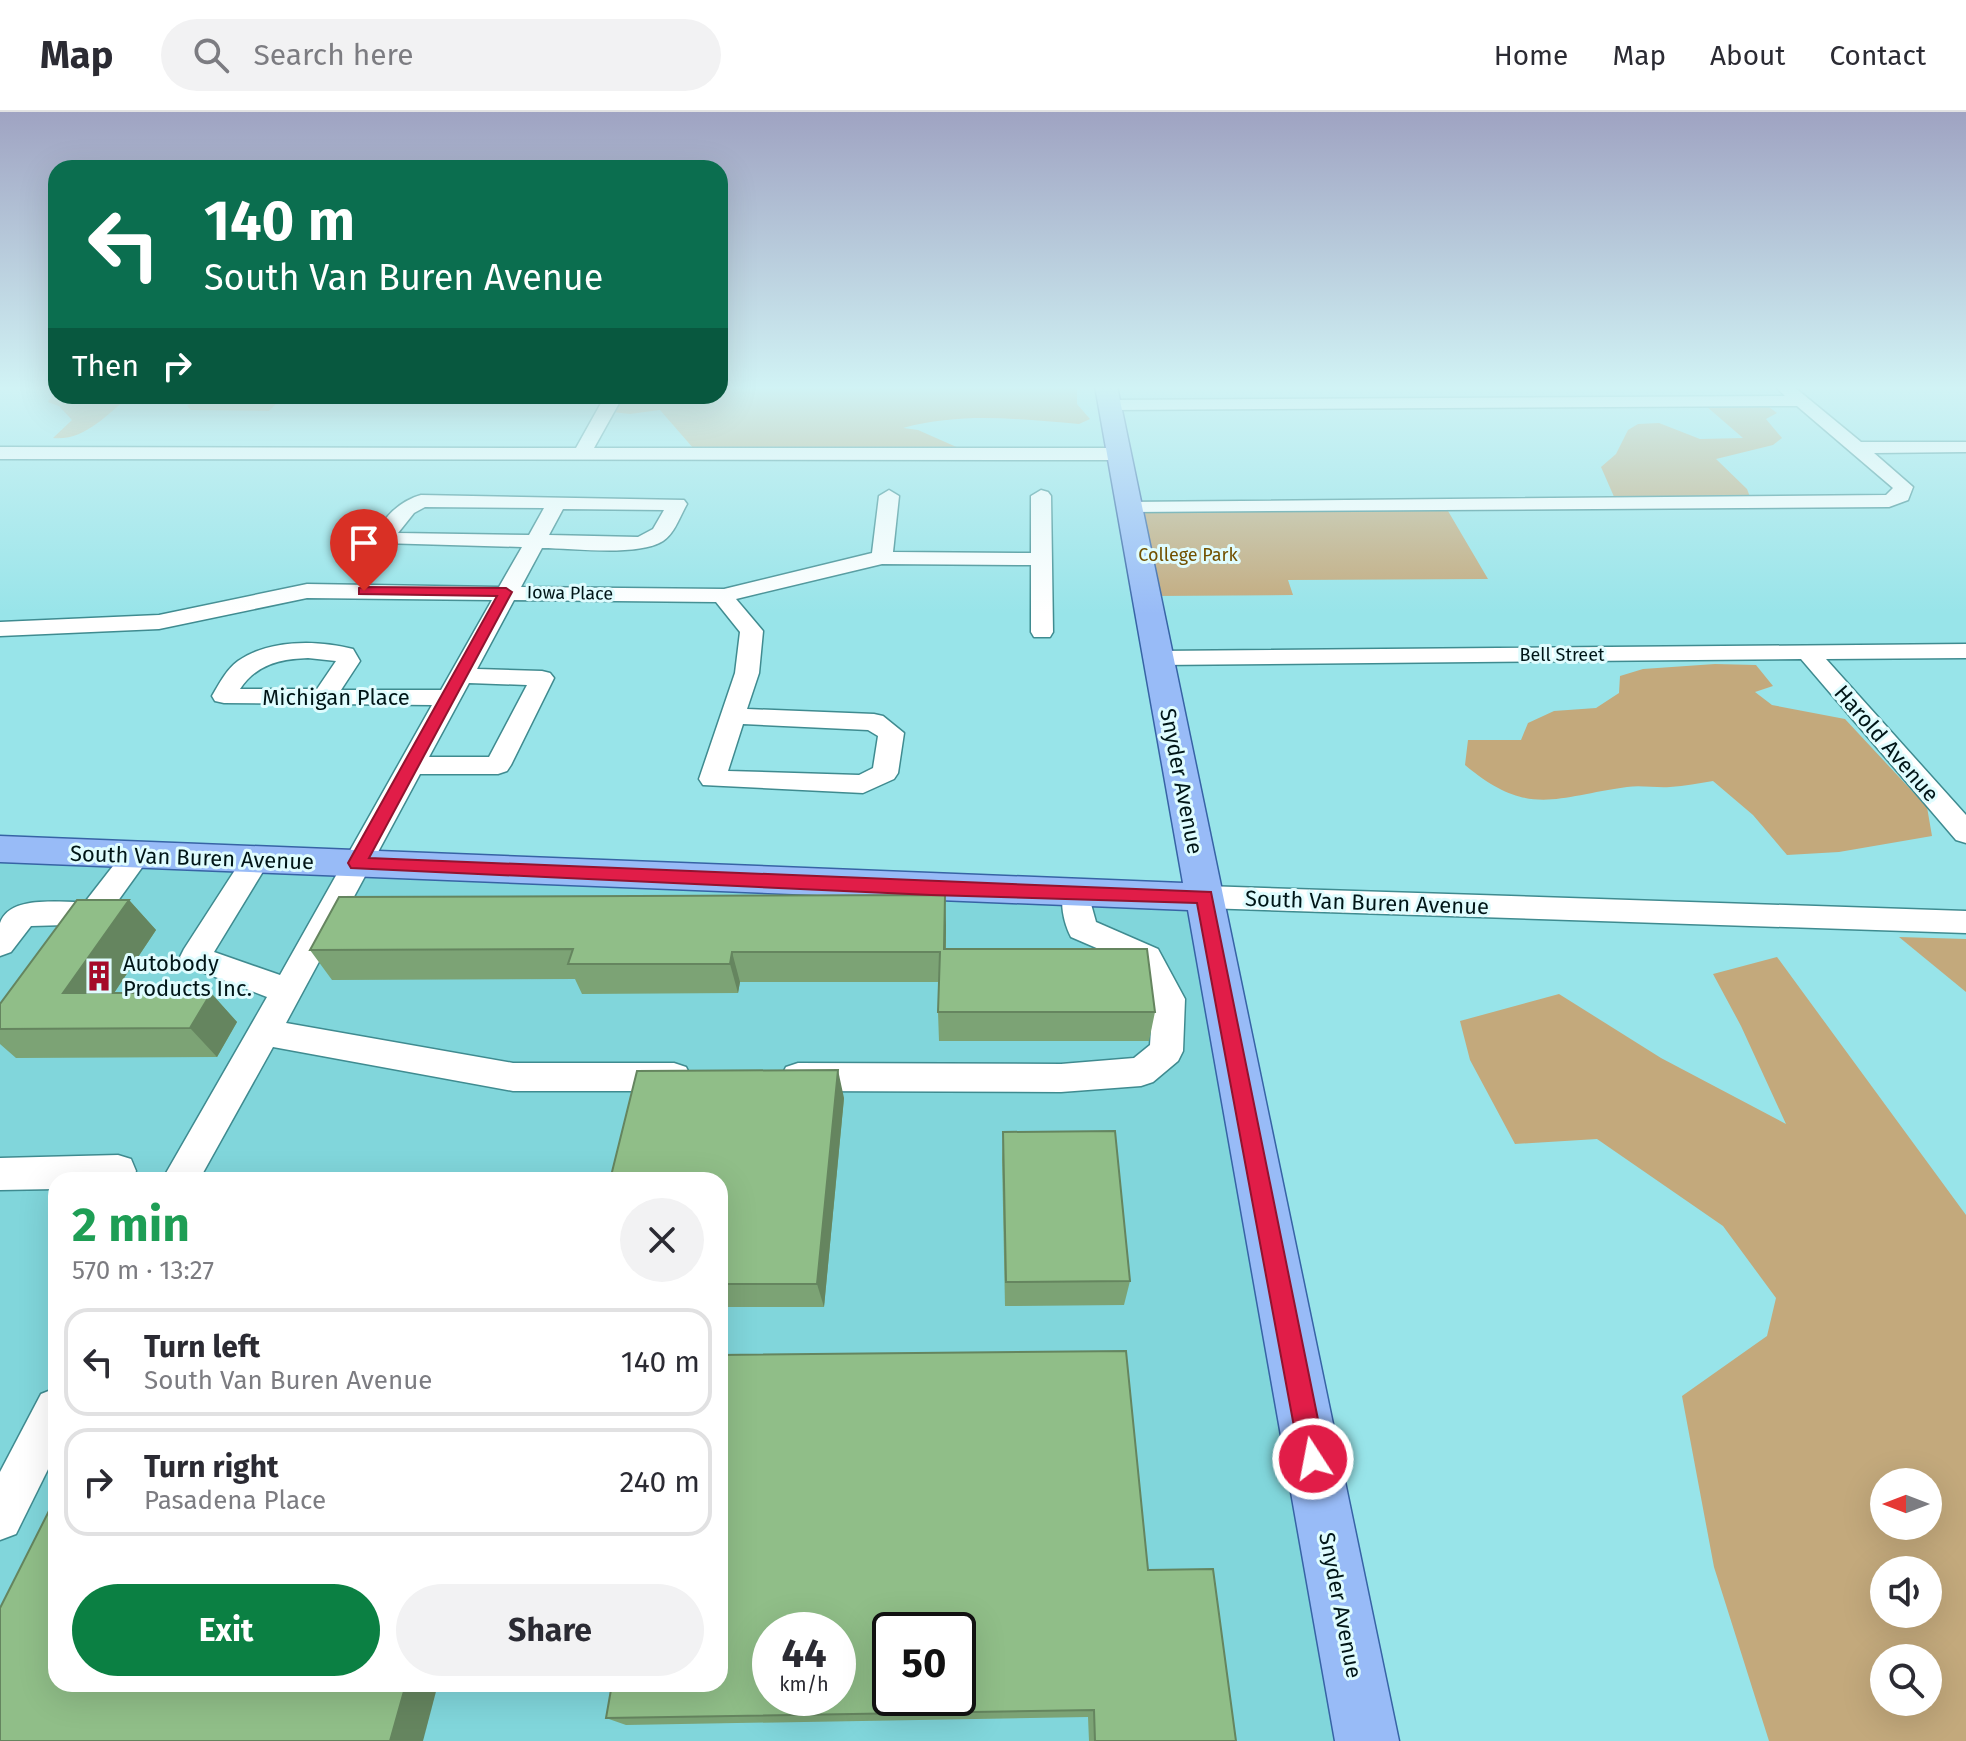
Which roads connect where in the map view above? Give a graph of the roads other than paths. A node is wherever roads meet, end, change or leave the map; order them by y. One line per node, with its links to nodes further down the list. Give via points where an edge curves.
1 (1121, 462): 6 (main road, Snyder Avenue)
2 (1874, 462): 6 (street, via 1903,487 1901,496 1889,501)
3 (889, 496): 8 (street)
4 (1041, 496): 9 (street)
5 (556, 504): 7 (street); 7 (street, via 677,504 664,532 640,543); 7 (street, via 421,501 388,529 388,539)
6 (1130, 506): 16 (main road, Snyder Avenue)
7 (535, 540): 10 (street)
8 (882, 558): 9 (street, Iowa Place); 11 (street, Iowa Place)
9 (1042, 559): 13 (street)
10 (506, 592): 11 (street, Iowa Place); 12 (street, Iowa Place, via 307,591 159,622); 17 (street)
11 (724, 596): 20 (street, via 752,631 747,673)
12 (0, 629)
13 (1042, 632)
14 (1966, 651): 15 (street, Bell Street)
15 (1807, 652): 16 (street, Bell Street); 22 (street, Harold Avenue)
16 (1158, 658): 28 (main road, Snyder Avenue)
17 (461, 676): 19 (street); 21 (street, via 542,678 498,765)
18 (324, 697): 18 (street, Michigan Place, via 224,696 238,674 261,659 345,654 348,661); 19 (street, Michigan Place)
19 (448, 698): 21 (street)
20 (733, 716): 20 (street, via 874,722 891,733 885,773 863,784 712,779)
21 (411, 766): 26 (street)
22 (1966, 833)
23 (0, 849): 24 (main road, South Van Buren Avenue)
24 (137, 855): 25 (main road, South Van Buren Avenue); 29 (street)
25 (256, 860): 26 (main road, South Van Buren Avenue); 33 (street, via 195,957)
26 (357, 863): 27 (main road, South Van Buren Avenue); 33 (street)
27 (1076, 894): 28 (main road, South Van Buren Avenue); 36 (street, via 1082,929 1147,957 1169,999 1166,1051 1141,1072 1061,1078)
28 (1205, 897): 30 (street, South Van Buren Avenue); 44 (main road, Snyder Avenue)
29 (93, 913): 31 (street, via 23,915); 32 (street)
30 (1966, 922)
31 (0, 944)
32 (57, 960)
33 (288, 989): 34 (street)
34 (264, 1032): 35 (street, via 513,1077); 39 (street)
35 (701, 1077)
36 (763, 1077)
37 (118, 1171): 38 (street)
38 (79, 1172)
39 (185, 1172)
40 (48, 1173): 41 (street)
41 (0, 1174)
42 (48, 1425): 43 (street)
43 (0, 1518)
44 (1367, 1741)

